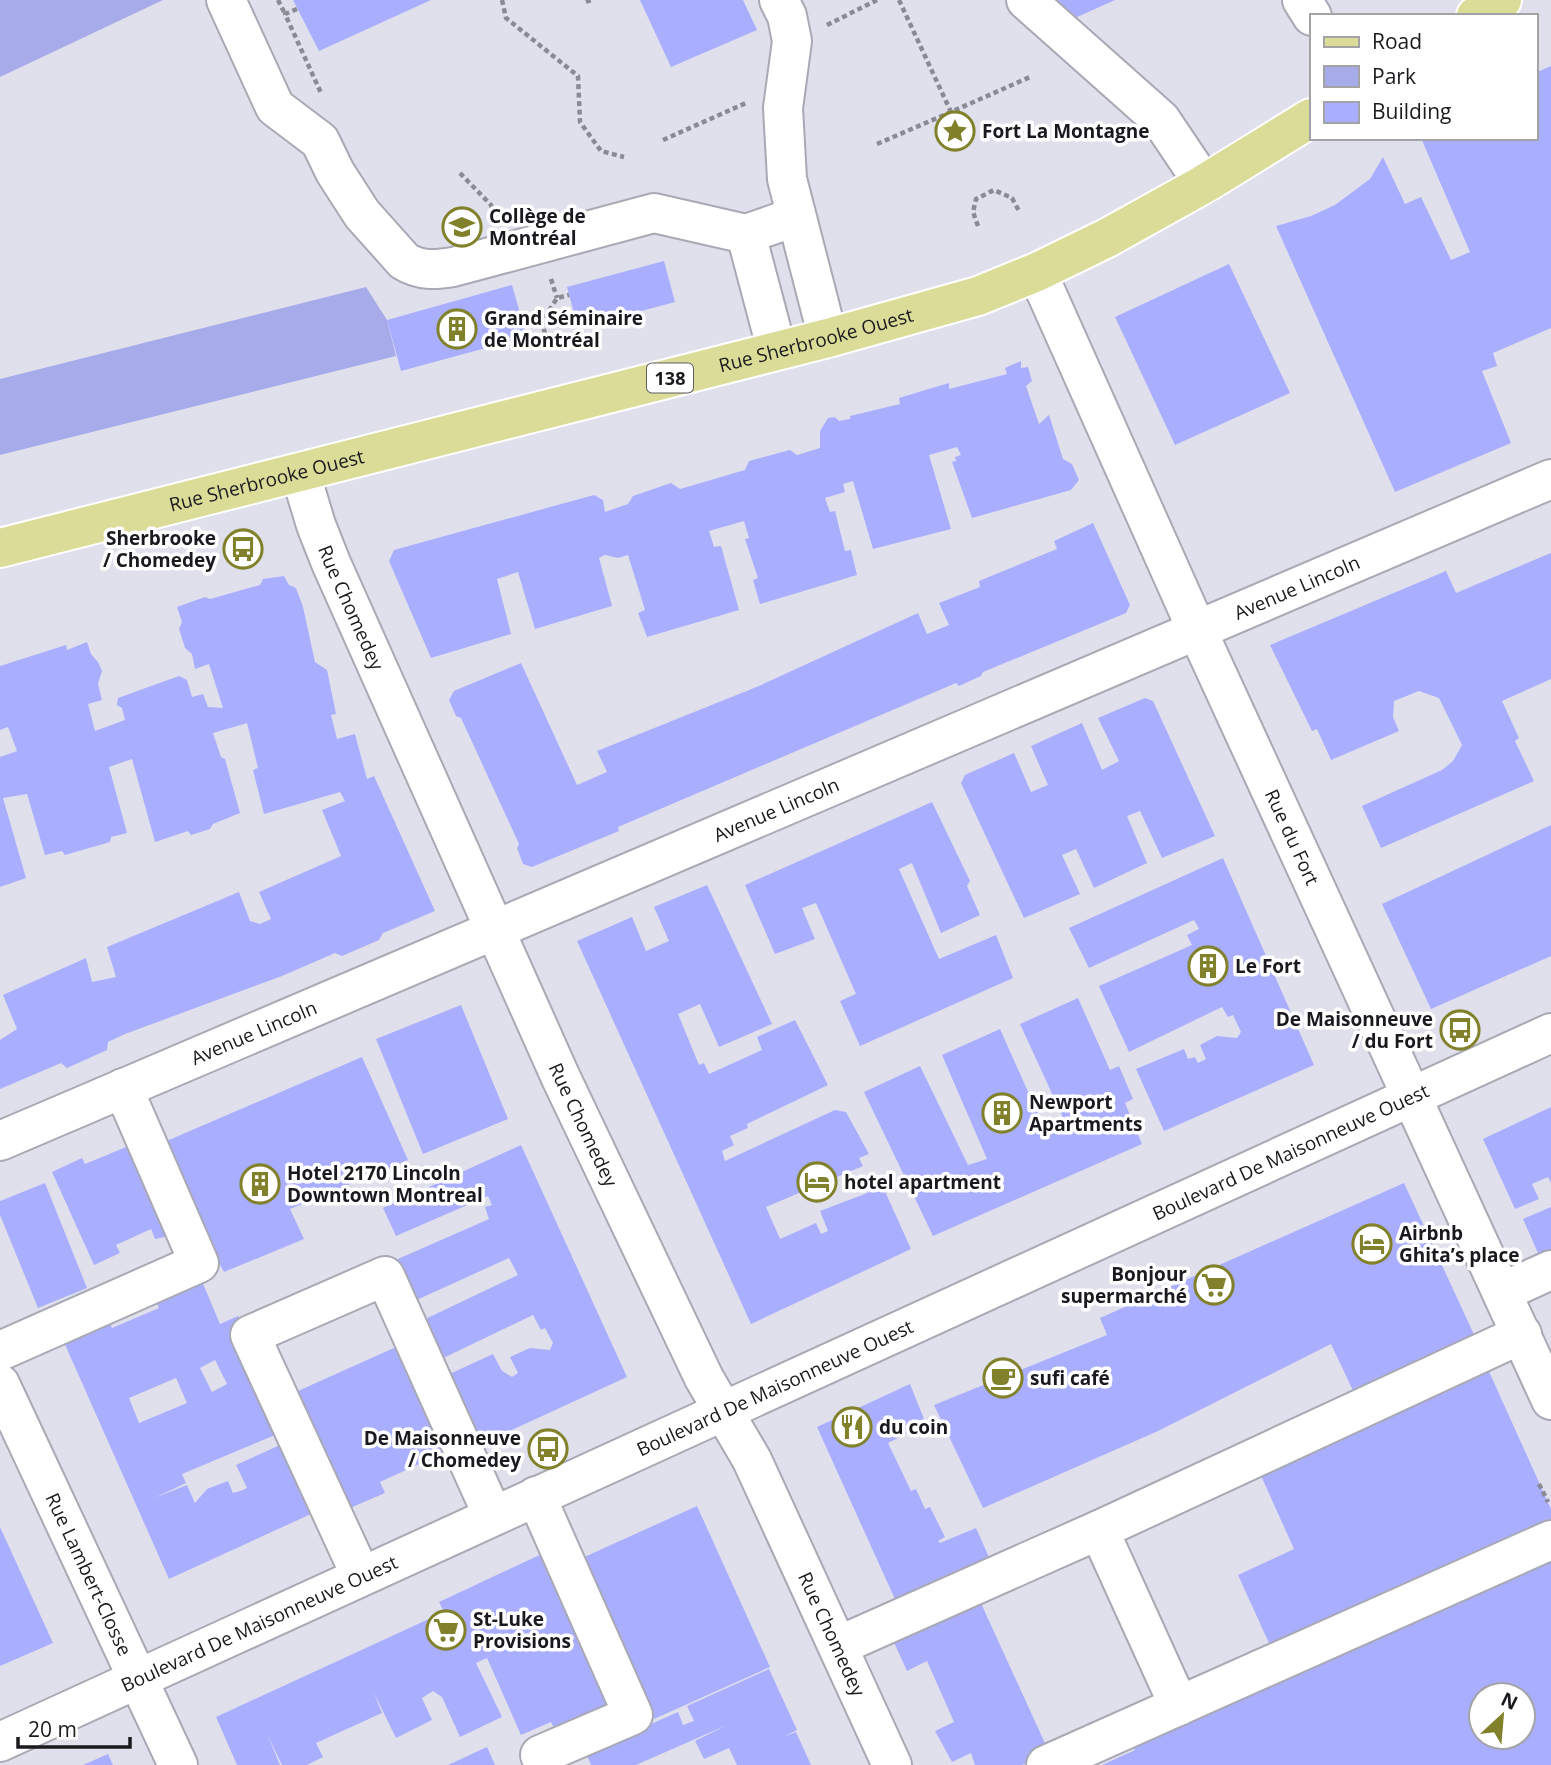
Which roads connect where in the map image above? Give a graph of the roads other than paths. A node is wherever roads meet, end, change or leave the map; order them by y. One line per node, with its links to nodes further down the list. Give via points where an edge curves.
1 (226, 0): 9 (street, via 275,107 320,141 362,214 411,266 453,267 654,213)
2 (779, 0): 8 (street, via 792,41 783,131)
3 (1026, 0): 7 (street, via 1161,120)
4 (1502, 0): 5 (main road)
5 (1479, 14)
6 (1310, 119): 7 (main road, Rue Sherbrooke Ouest / 138)
7 (1204, 184): 10 (main road, Rue Sherbrooke Ouest / 138)
8 (795, 217): 9 (street); 11 (street)
9 (746, 234): 12 (street)
10 (1037, 272): 11 (main road, Rue Sherbrooke Ouest / 138, via 943,307); 16 (street, Rue du Fort)
11 (828, 338): 12 (main road, Rue Sherbrooke Ouest / 138)
12 (777, 351): 13 (main road, Rue Sherbrooke Ouest / 138)
13 (300, 472): 15 (main road, Rue Sherbrooke Ouest / 138); 17 (street, Rue Chomedey, via 331,564)
14 (1551, 478): 16 (street, Avenue Lincoln)
15 (0, 548)
16 (1197, 630): 17 (street, Avenue Lincoln); 20 (street, Rue du Fort)
17 (495, 928): 19 (street, Avenue Lincoln); 28 (street, Rue Chomedey, via 561,1078)
18 (1551, 1033): 20 (street, Boulevard De Maisonneuve Ouest)
19 (123, 1088): 21 (street, Avenue Lincoln); 25 (street, via 199,1263)
20 (1412, 1096): 23 (street, Rue du Fort); 28 (street, Boulevard De Maisonneuve Ouest)
21 (0, 1140)
22 (1551, 1270): 23 (street)
23 (1502, 1292): 24 (street, Rue du Fort)
24 (1522, 1334): 27 (street, Rue du Fort); 31 (street)
25 (0, 1351)
26 (0, 1384): 35 (street, Rue Lambert-Closse)
27 (1551, 1400)
28 (723, 1411): 29 (street, Boulevard De Maisonneuve Ouest); 34 (street, Rue Chomedey, via 752,1460)
29 (536, 1496): 30 (street, Boulevard De Maisonneuve Ouest); 39 (street, via 633,1714 540,1755)
30 (494, 1516): 33 (street, Boulevard De Maisonneuve Ouest); 33 (street, via 386,1276 250,1335)
31 (1100, 1530): 34 (street); 36 (street)
32 (1551, 1540): 36 (street)
33 (361, 1576): 35 (street, Boulevard De Maisonneuve Ouest)
34 (838, 1646): 40 (street, Rue Chomedey)
35 (138, 1678): 37 (street, Boulevard De Maisonneuve Ouest); 38 (street, Rue Lambert-Closse)
36 (1179, 1706): 41 (street)
37 (0, 1742)
38 (178, 1765)
39 (544, 1765)
40 (892, 1765)
41 (1046, 1765)

